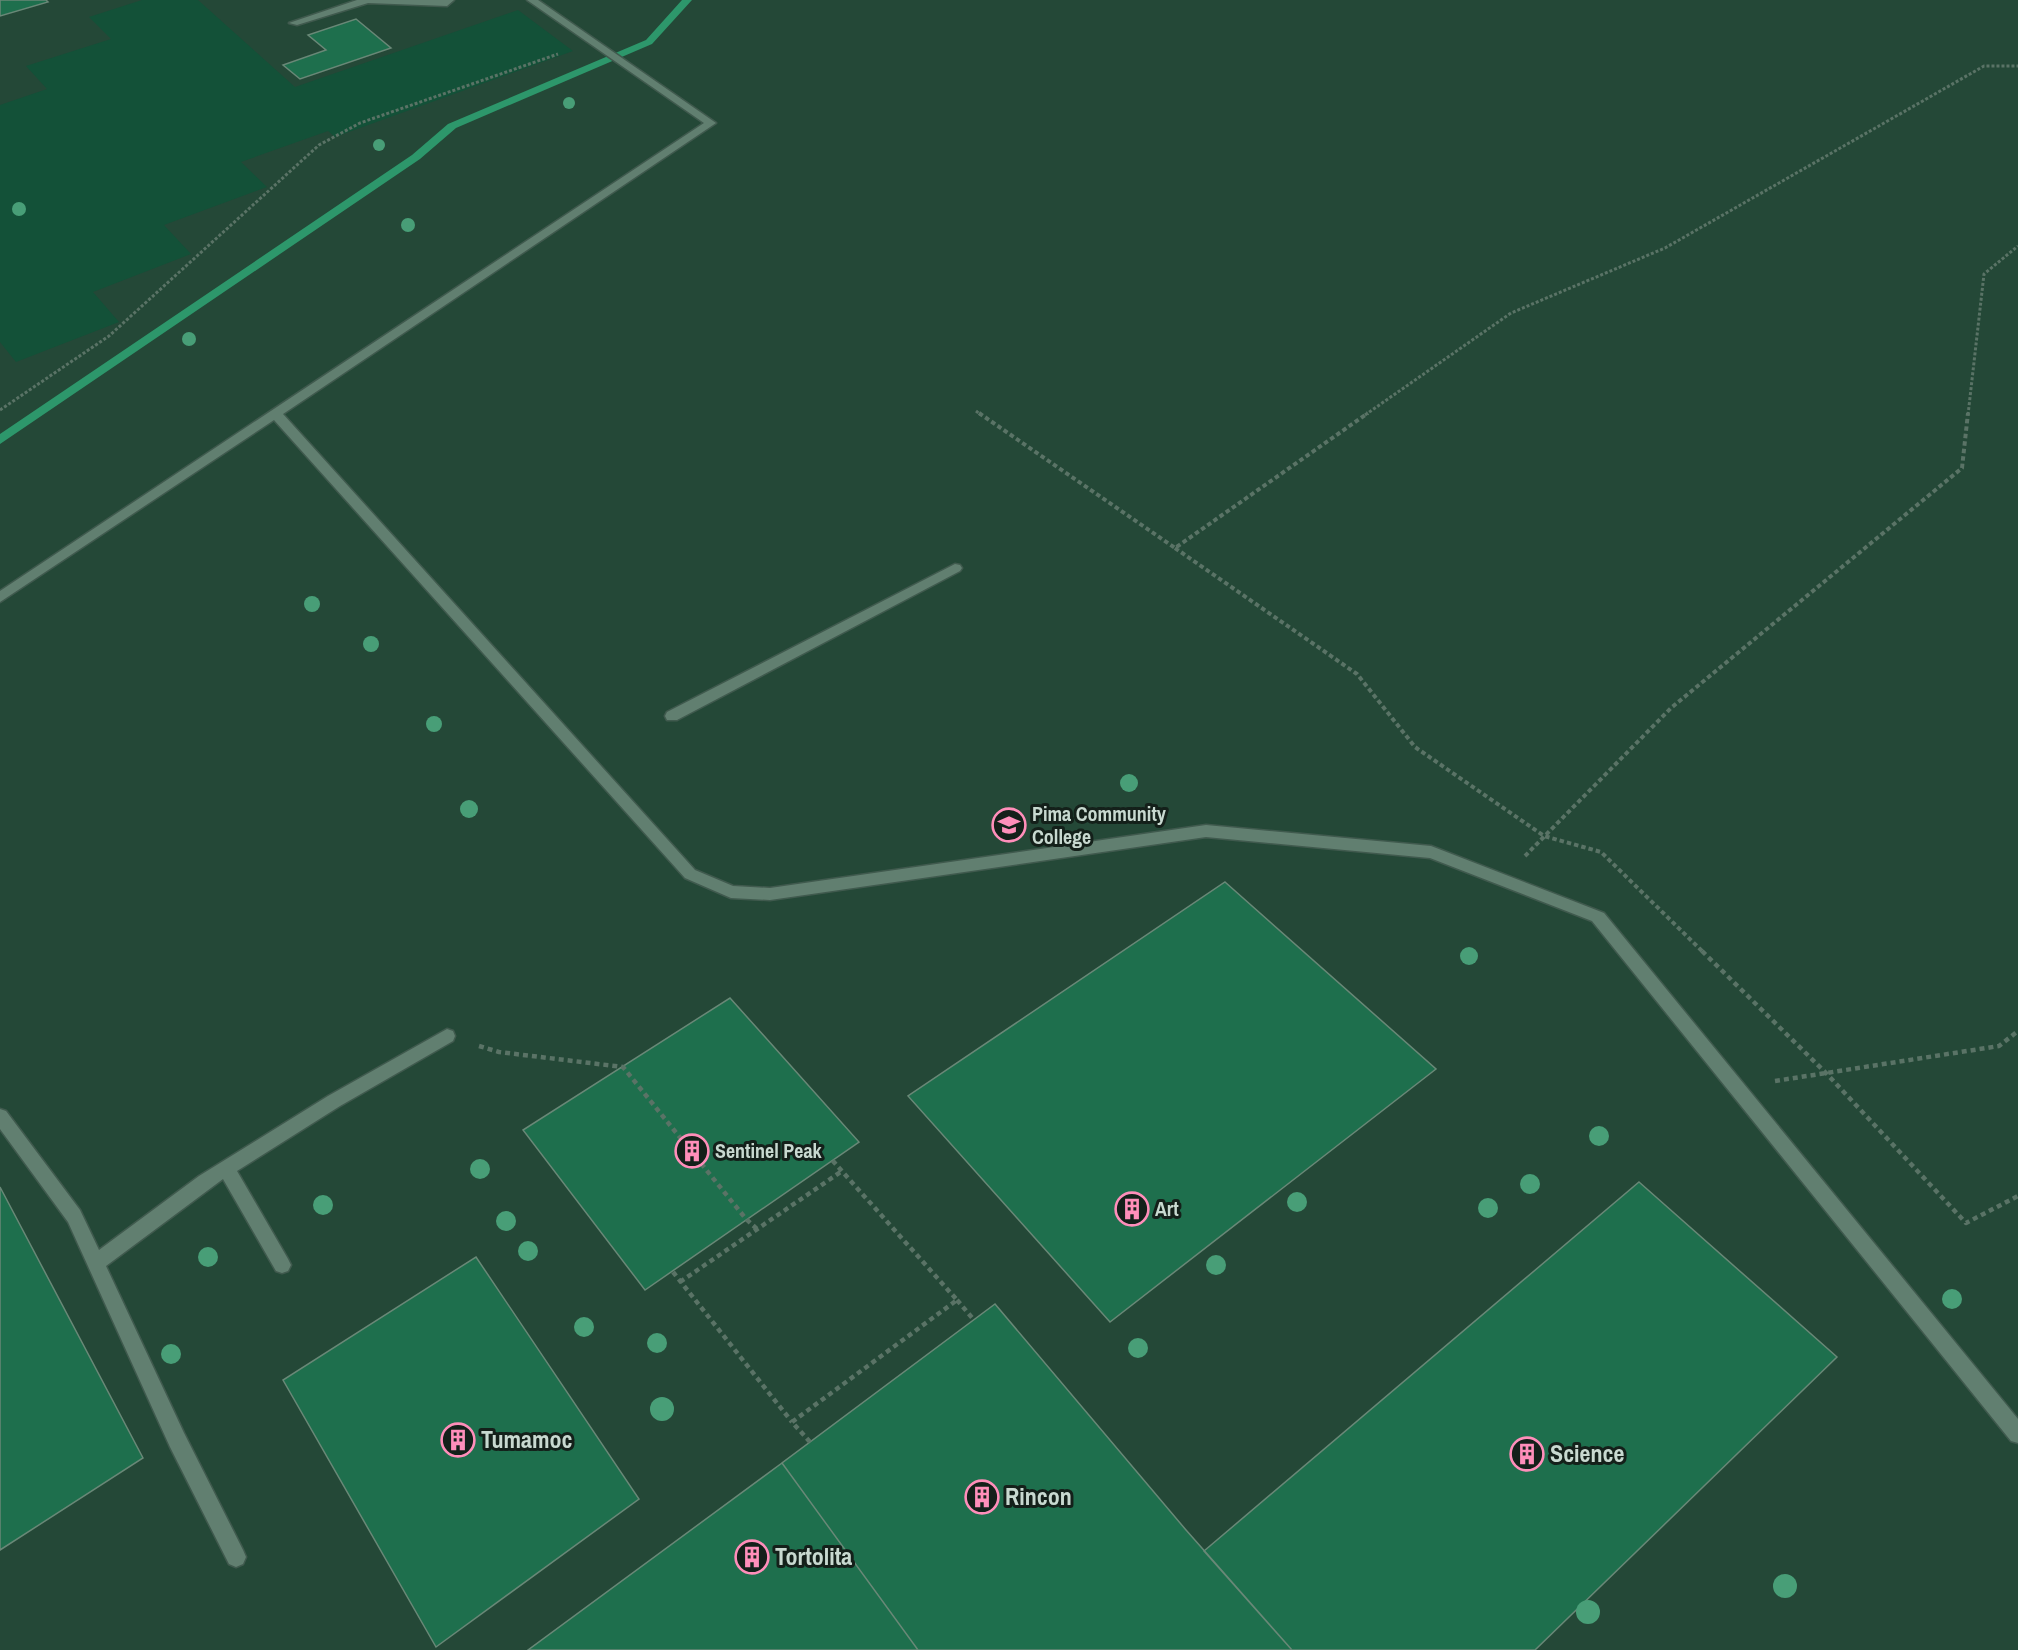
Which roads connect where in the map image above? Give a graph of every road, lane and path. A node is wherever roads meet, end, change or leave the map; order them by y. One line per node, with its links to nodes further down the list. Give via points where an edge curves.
1 (450, 0): 3 (lane, via 367,0)
2 (533, 0): 4 (lane)
3 (294, 23)
4 (592, 42): 7 (path, via 360,123 319,144 109,336); 9 (lane, via 711,123)
5 (2018, 66): 10 (path, via 1984,66 1665,248 1511,313)
6 (2018, 246): 14 (path, via 1984,274 1962,468 1671,708)
7 (0, 410)
8 (976, 411): 10 (path)
9 (276, 414): 12 (lane); 15 (lane, via 690,874 731,892 770,894 1206,831 1431,852)
10 (1175, 548): 14 (path, via 1357,674 1415,747)
11 (955, 568): 13 (lane)
12 (0, 597)
13 (672, 716)
14 (1544, 836): 15 (path); 19 (path, via 1601,852)
15 (1502, 880): 20 (lane, via 1598,917)
16 (2018, 1031): 19 (path, via 1999,1046)
17 (447, 1036): 23 (lane)
18 (499, 1052): 26 (path, via 623,1067)
19 (1826, 1073): 20 (path); 25 (path, via 1966,1223)
20 (1733, 1087): 34 (lane)
21 (0, 1116): 27 (lane, via 74,1216)
22 (832, 1160): 24 (path)
23 (226, 1168): 27 (lane); 28 (lane)
24 (842, 1171): 26 (path); 31 (path)
25 (2018, 1196)
26 (757, 1229): 30 (path)
27 (96, 1263): 36 (lane)
28 (282, 1264)
29 (673, 1272): 30 (path)
30 (680, 1282): 33 (path)
31 (957, 1300): 32 (path); 33 (path)
32 (974, 1320)
33 (792, 1422): 35 (path)
34 (2018, 1434)
35 (810, 1442)
36 (236, 1557)

